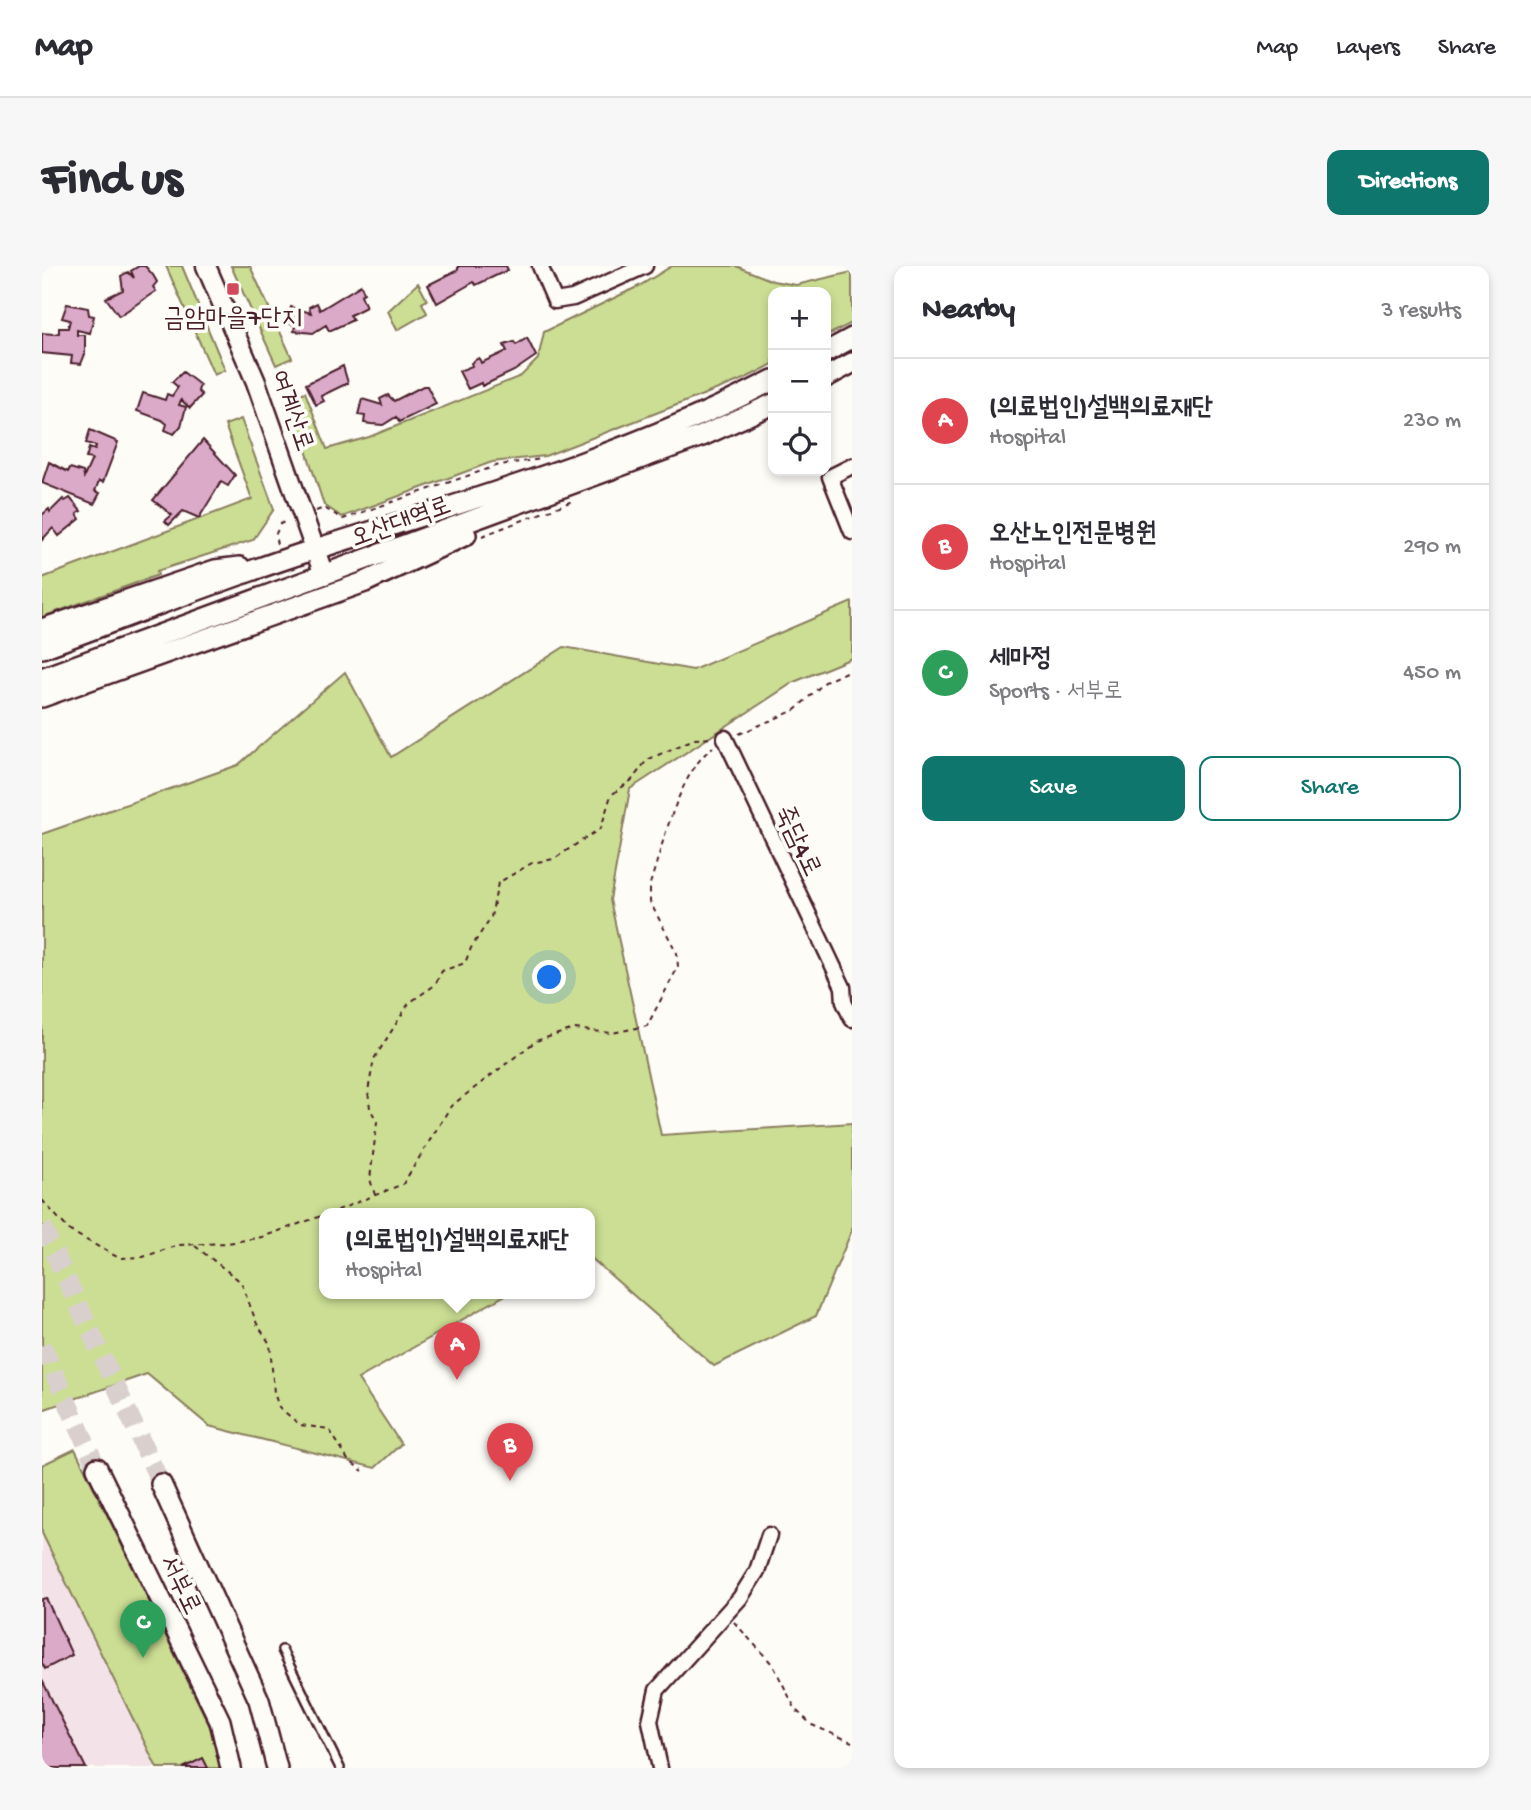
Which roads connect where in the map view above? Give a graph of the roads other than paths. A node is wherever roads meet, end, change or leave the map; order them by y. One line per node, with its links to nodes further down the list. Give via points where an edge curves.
1 (206, 266): 13 (street, 여계산로, via 256,382)
2 (540, 266): 3 (street, via 555,301 573,298)
3 (645, 266)
4 (852, 338): 5 (main road)
5 (830, 350)
6 (852, 363): 7 (main road)
7 (831, 374)
8 (768, 382): 13 (main road, 오산대역로, via 584,459)
9 (768, 406): 11 (main road, 오산대역로)
10 (852, 466): 12 (street, via 830,477)
11 (571, 493): 15 (main road, 오산대역로); 19 (main road, via 365,582)
12 (852, 532)
13 (315, 549): 14 (main road, 오산대역로); 15 (street, 여계산로)
14 (283, 560): 16 (main road, via 215,570); 17 (main road, 오산대역로)
15 (324, 575): 18 (main road, 오산대역로)
16 (42, 629)
17 (42, 648)
18 (42, 678)
19 (42, 697)
20 (725, 738): 21 (street, 죽담4로)
21 (848, 1000): 22 (street, 죽담4로)
22 (852, 1019)
23 (97, 1468): 27 (main road, 서부로, via 220,1721)
24 (160, 1484): 28 (main road, 서부로, via 259,1700)
25 (769, 1535): 30 (street, via 757,1571 727,1614 657,1690 650,1721)
26 (282, 1650): 29 (lane)
27 (231, 1768)
28 (277, 1768)
29 (340, 1768)
30 (660, 1768)

